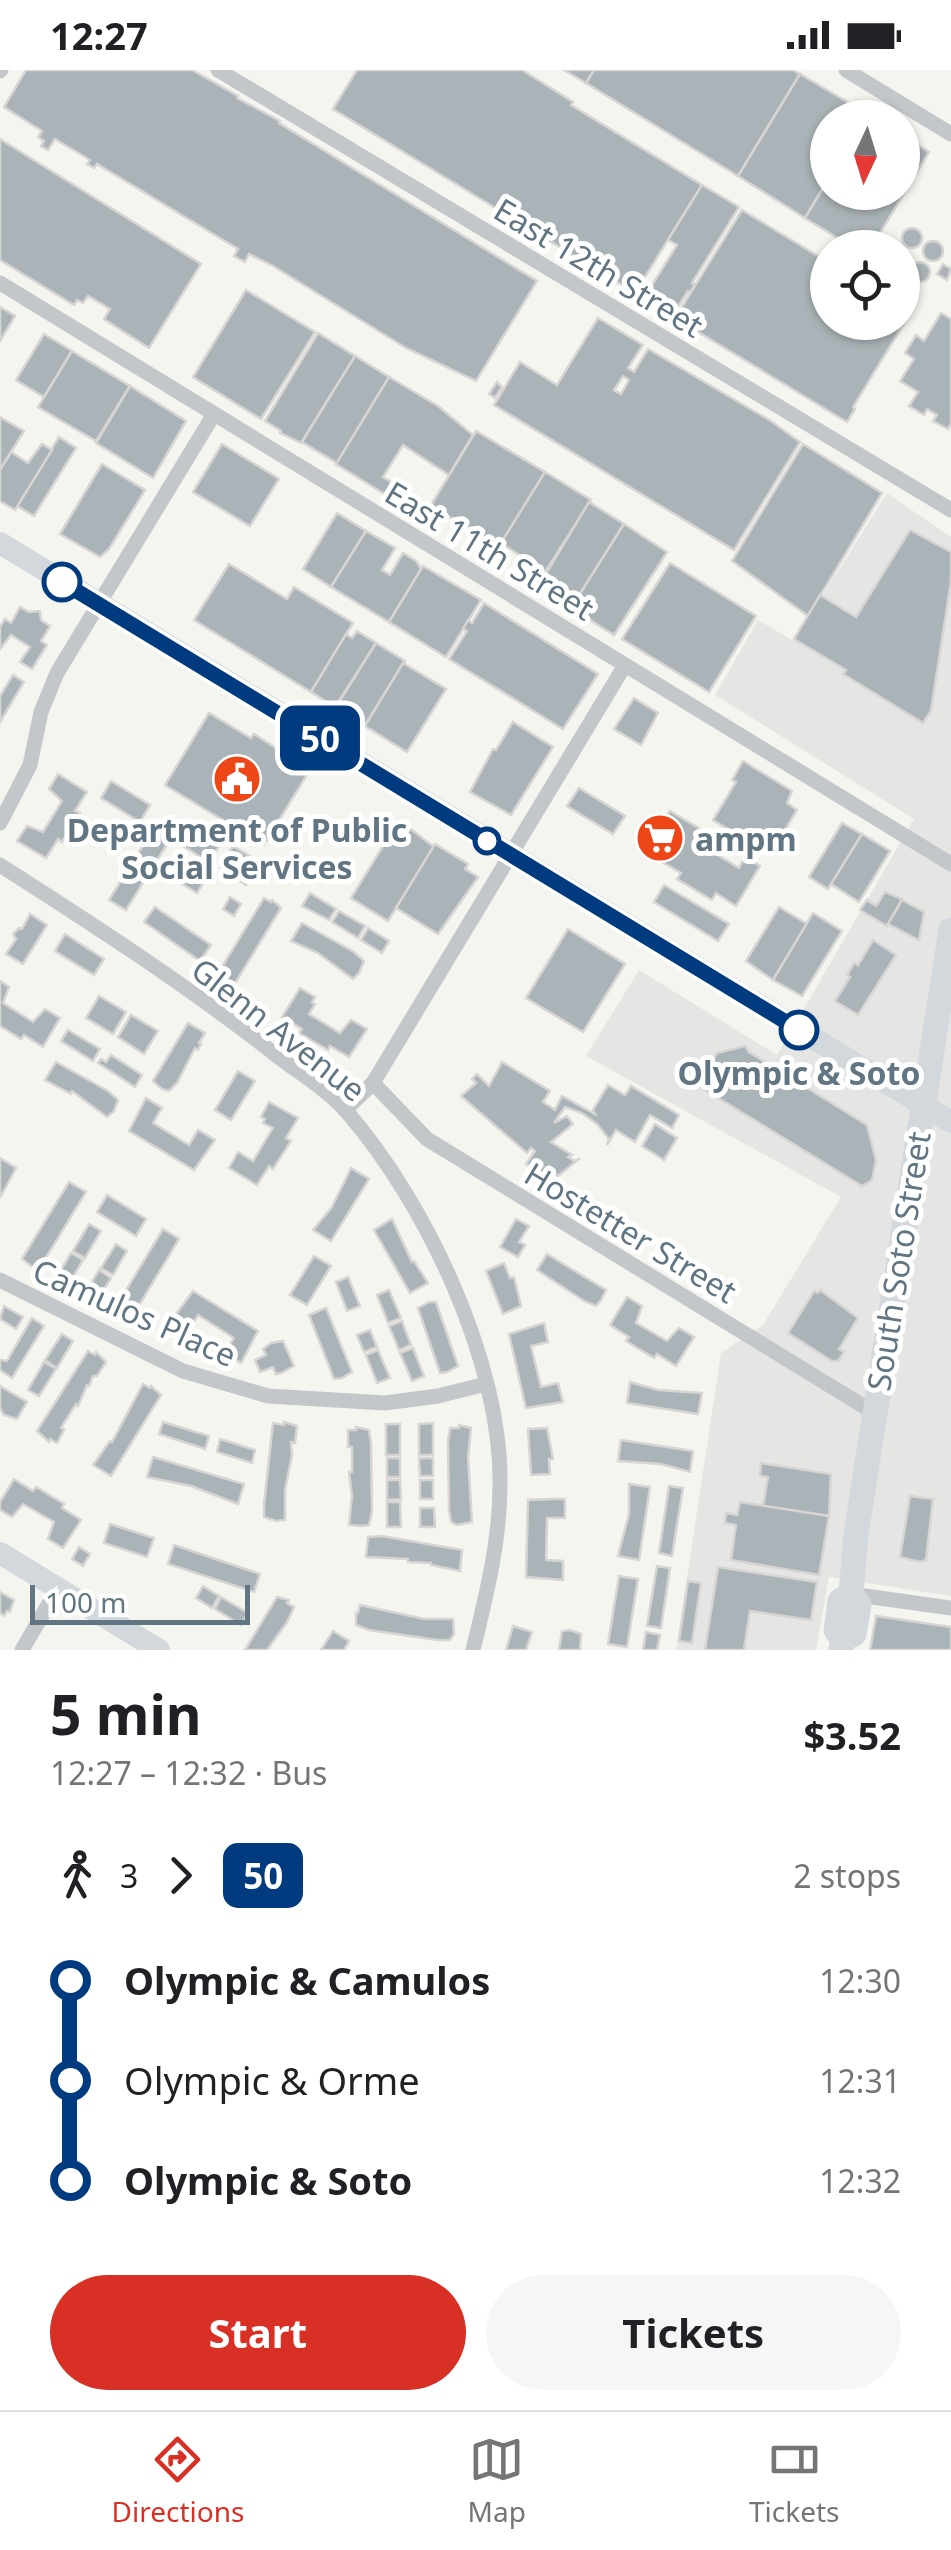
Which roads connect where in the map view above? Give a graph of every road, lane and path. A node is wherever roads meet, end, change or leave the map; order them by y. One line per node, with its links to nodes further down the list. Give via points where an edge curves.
1 (218, 70): 6 (street, East 12th Street)
2 (846, 70): 3 (street)
3 (951, 134)
4 (0, 283): 5 (street, East 11th Street)
5 (214, 414): 8 (street); 9 (street, East 11th Street)
6 (951, 510)
7 (0, 543): 8 (main road)
8 (97, 603): 10 (street, via 47,694 30,765); 11 (main road)
9 (625, 665): 11 (street); 12 (street, East 11th Street)
10 (0, 823)
11 (509, 854): 15 (street); 16 (main road)
12 (951, 864)
13 (0, 865): 17 (street, Glenn Avenue, via 120,942)
14 (951, 930): 16 (main road, South Soto Street)
15 (372, 1083): 17 (street); 21 (street, Hostetter Street, via 426,1140)
16 (923, 1107): 18 (main road); 21 (main road, South Soto Street)
17 (345, 1110): 20 (street, Glenn Avenue, via 410,1197 465,1313)
18 (951, 1122)
19 (0, 1280): 20 (street, Camulos Place, via 184,1371 268,1396 385,1403)
20 (486, 1384): 29 (street, Glenn Avenue, via 500,1482 492,1566)
21 (873, 1412): 24 (main road, South Soto Street)
22 (0, 1553): 23 (main road)
23 (58, 1588): 27 (street); 28 (main road)
24 (851, 1594): 25 (street); 26 (main road, South Soto Street, via 840,1601 836,1630)
25 (951, 1608)
26 (842, 1645)
27 (22, 1650)
28 (159, 1650)
29 (473, 1650)

